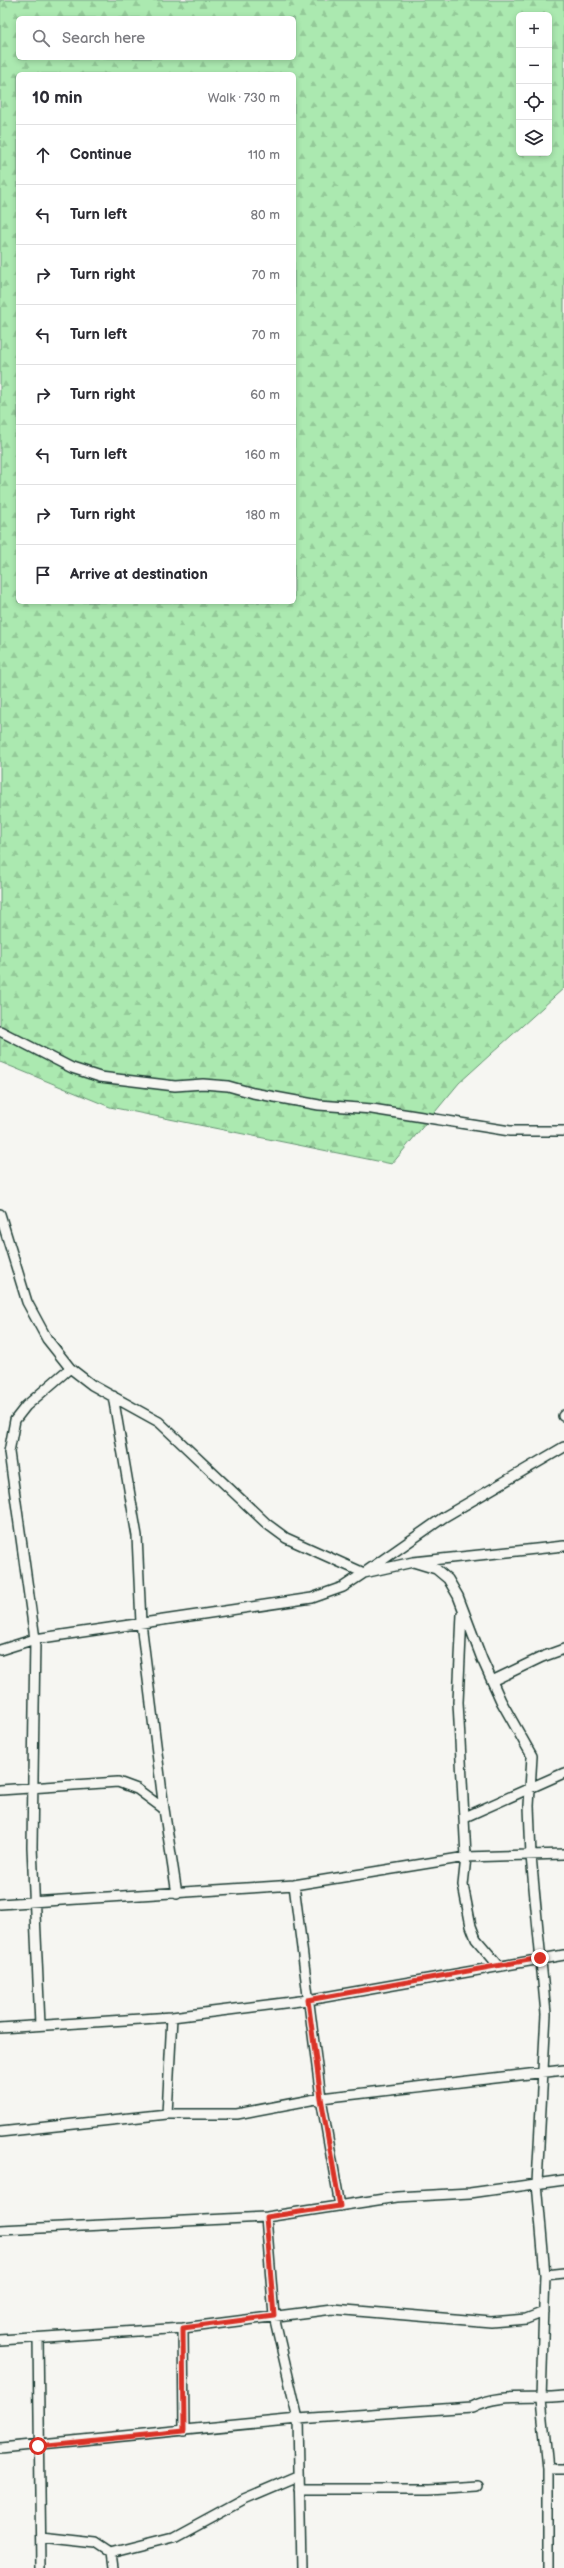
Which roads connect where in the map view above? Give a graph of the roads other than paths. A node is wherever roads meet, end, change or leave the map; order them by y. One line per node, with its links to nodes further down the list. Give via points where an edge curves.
1 (0, 1031): 2 (street, via 72,1068 100,1077 175,1086 228,1086 319,1105 372,1109 510,1132)
2 (564, 1131)
3 (0, 1214): 4 (street, via 27,1302 47,1339)
4 (70, 1368): 5 (street, via 92,1385); 12 (street, via 26,1406 15,1420 10,1436 9,1452)
5 (113, 1396): 9 (street, via 159,1422 267,1524 286,1538); 11 (street, via 137,1536)
6 (564, 1447): 9 (street, via 444,1518)
7 (564, 1546): 8 (street)
8 (413, 1562): 9 (street); 10 (street, via 436,1569 448,1579 458,1596)
9 (364, 1573): 11 (street, via 343,1587 312,1598)
10 (462, 1611): 15 (street); 21 (street, via 458,1702)
11 (141, 1623): 12 (street); 20 (street)
12 (35, 1639): 14 (street); 17 (street)
13 (564, 1649): 15 (street)
14 (0, 1650)
15 (492, 1681): 18 (street, via 515,1730 525,1740 532,1756)
16 (564, 1773): 18 (street)
17 (31, 1786): 19 (street); 20 (street, via 118,1782 137,1789); 27 (street)
18 (531, 1788): 21 (street); 23 (street)
19 (0, 1790)
20 (164, 1809): 26 (street)
21 (465, 1817): 24 (street)
22 (564, 1854): 23 (street)
23 (531, 1856): 24 (street); 30 (street)
24 (466, 1857): 25 (street); 31 (street, via 463,1885 471,1926 476,1939)
25 (294, 1885): 26 (street); 32 (street)
26 (177, 1894): 27 (street)
27 (35, 1901): 28 (street); 34 (street)
28 (0, 1904)
29 (564, 1955): 30 (street)
30 (540, 1958): 31 (street); 37 (street, via 546,2014)
31 (500, 1966): 32 (street)
32 (308, 2000): 33 (street); 38 (street)
33 (172, 2017): 34 (street); 39 (street)
34 (40, 2025): 35 (street)
35 (0, 2028)
36 (564, 2070): 37 (street)
37 (543, 2074): 38 (street); 42 (street)
38 (321, 2098): 39 (street, via 237,2114); 43 (street)
39 (167, 2114): 40 (street)
40 (0, 2132)
41 (564, 2180): 42 (street)
42 (537, 2183): 43 (street, via 496,2190 421,2194); 47 (street)
43 (340, 2206): 44 (street)
44 (266, 2217): 45 (street); 49 (street)
45 (0, 2230)
46 (564, 2273): 47 (street)
47 (545, 2275): 48 (street)
48 (544, 2312): 49 (street, via 526,2319 491,2322 334,2309); 54 (street)
49 (274, 2316): 50 (street); 55 (street)
50 (183, 2328): 51 (street); 56 (street)
51 (38, 2339): 52 (street); 57 (street)
52 (0, 2340)
53 (564, 2396): 54 (street)
54 (541, 2399): 55 (street, via 528,2396 482,2402 472,2407); 59 (street)
55 (298, 2419): 56 (street); 61 (street)
56 (184, 2431): 57 (street)
57 (38, 2446): 58 (street); 64 (street)
58 (0, 2448)
59 (548, 2469): 60 (street); 69 (street)
60 (564, 2469)
61 (298, 2476): 63 (street); 65 (street, via 244,2499 174,2537)
62 (478, 2486): 63 (street, via 430,2489)
63 (299, 2489): 68 (street)
64 (41, 2537): 65 (street, via 96,2543); 66 (street)
65 (111, 2553): 67 (street)
66 (41, 2568)
67 (113, 2568)
68 (301, 2568)
69 (548, 2568)

